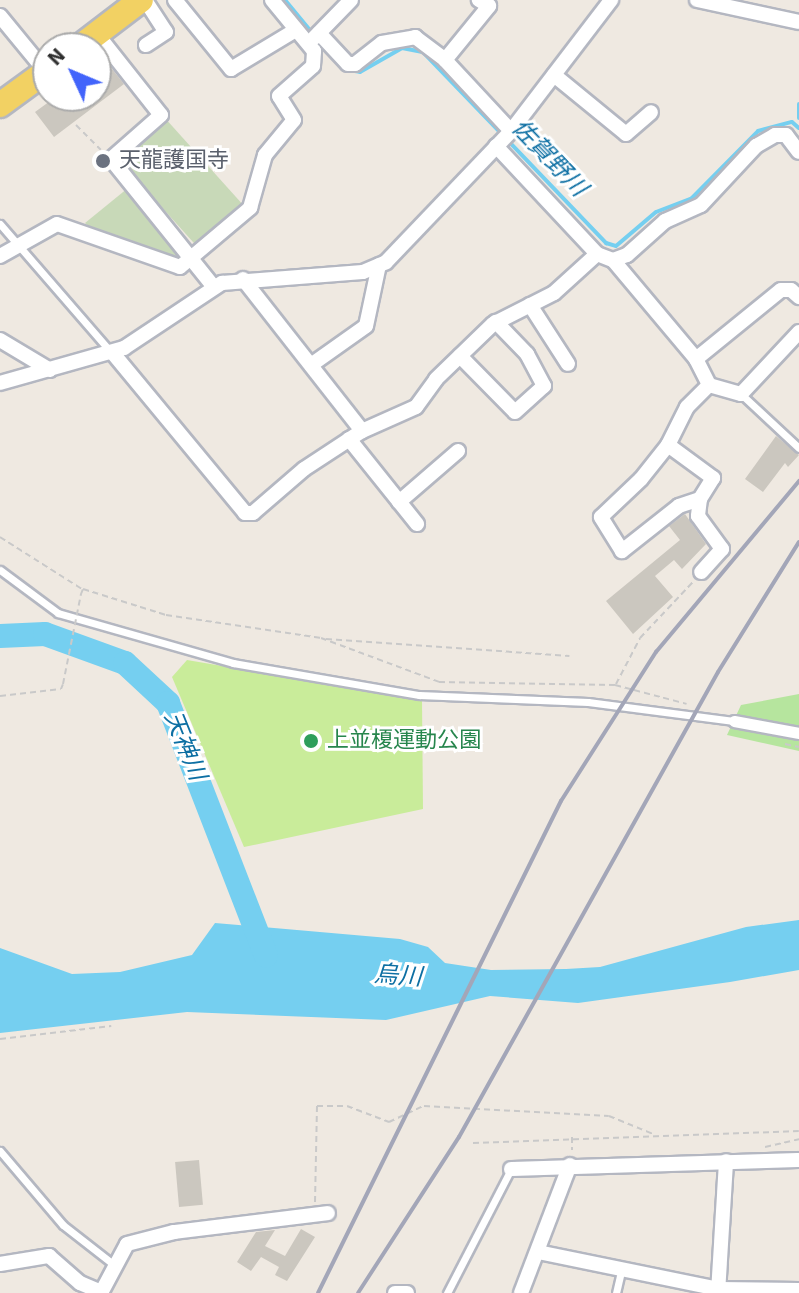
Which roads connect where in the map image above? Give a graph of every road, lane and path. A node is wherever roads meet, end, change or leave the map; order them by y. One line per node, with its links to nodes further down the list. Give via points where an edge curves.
1 (143, 0): 11 (main road); 13 (street, via 166,32)
2 (175, 0): 10 (street, via 231,69)
3 (272, 0): 10 (street)
4 (351, 0): 12 (street)
5 (479, 0): 15 (street, via 489,6)
6 (611, 0): 17 (street)
7 (697, 0): 9 (street)
8 (0, 16): 14 (street)
9 (799, 22)
10 (296, 30): 12 (street)
11 (100, 32)
12 (314, 39): 15 (street, via 348,64 382,43 415,37); 29 (street, via 313,66 279,96 294,120 265,155 250,208)
13 (146, 45)
14 (32, 53)
15 (445, 60): 22 (street)
16 (112, 65): 29 (street, via 161,115 111,159)
17 (554, 75): 20 (street, via 626,134); 22 (street)
18 (32, 82): 19 (main road)
19 (0, 105)
20 (651, 112)
21 (76, 125): 24 (path)
22 (504, 138): 27 (street); 31 (street)
23 (799, 152): 30 (street, via 786,135 756,146 701,205 665,221 627,255)
24 (105, 154)
25 (0, 224): 26 (lane)
26 (18, 245): 28 (street); 29 (street, via 57,224 180,267); 39 (lane)
27 (597, 254): 30 (street); 35 (street, via 554,293)
28 (0, 256)
29 (191, 260): 33 (street)
30 (613, 260): 41 (street)
31 (379, 265): 32 (street, via 363,272); 43 (street, via 366,326)
32 (243, 279): 33 (street); 43 (street)
33 (214, 287): 39 (street, via 147,336)
34 (799, 297): 41 (street, via 781,290)
35 (530, 305): 36 (street); 42 (street)
36 (496, 322): 40 (street); 40 (street, via 527,354 544,386 515,412)
37 (797, 338): 47 (street)
38 (0, 340): 44 (street)
39 (112, 352): 44 (street); 48 (street, via 245,513)
40 (460, 356): 48 (street, via 416,407)
41 (696, 359): 46 (street)
42 (568, 364)
43 (311, 365): 48 (street)
44 (50, 370): 45 (street)
45 (0, 383)
46 (709, 385): 47 (street); 49 (street, via 687,407)
47 (741, 394): 50 (lane)
48 (356, 435): 53 (street)
49 (668, 445): 52 (street, via 713,478); 52 (street, via 601,517 622,551 679,506)
50 (799, 448)
51 (458, 451): 53 (street)
52 (700, 499): 57 (street, via 698,516 722,549)
53 (399, 502): 54 (street)
54 (417, 524)
55 (0, 537): 58 (path)
56 (0, 570): 63 (lane, via 58,613 233,663 419,695 588,702)
57 (701, 572): 61 (path, via 640,638)
58 (83, 589): 59 (path, via 137,610); 62 (path, bridge, via 61,689)
59 (321, 638): 60 (path); 61 (path, via 439,682)
60 (569, 656)
61 (615, 685): 63 (path, via 682,701)
62 (0, 696)
63 (705, 718): 64 (lane)
64 (734, 721): 65 (street)
65 (799, 733)
66 (111, 1026): 67 (path)
67 (0, 1039)
68 (799, 1131): 69 (path)
69 (653, 1134): 70 (path); 77 (path, via 609,1116 424,1106 389,1122 347,1106 317,1106)
70 (572, 1137): 71 (path); 75 (path)
71 (473, 1143)
72 (0, 1151): 80 (lane, via 63,1225)
73 (799, 1160): 74 (street)
74 (726, 1161): 75 (street); 83 (street)
75 (571, 1162): 76 (street); 78 (street)
76 (511, 1169): 87 (lane)
77 (321, 1214): 80 (street, via 162,1235 127,1244)
78 (538, 1252): 81 (street); 88 (street)
79 (0, 1264): 84 (street, via 44,1255)
80 (113, 1264): 84 (street)
81 (621, 1271): 83 (street); 89 (lane)
82 (799, 1290): 83 (street)
83 (718, 1291)
84 (101, 1292)
85 (395, 1293): 86 (street)
86 (407, 1293)
87 (447, 1293)
88 (521, 1293)
89 (616, 1293)

